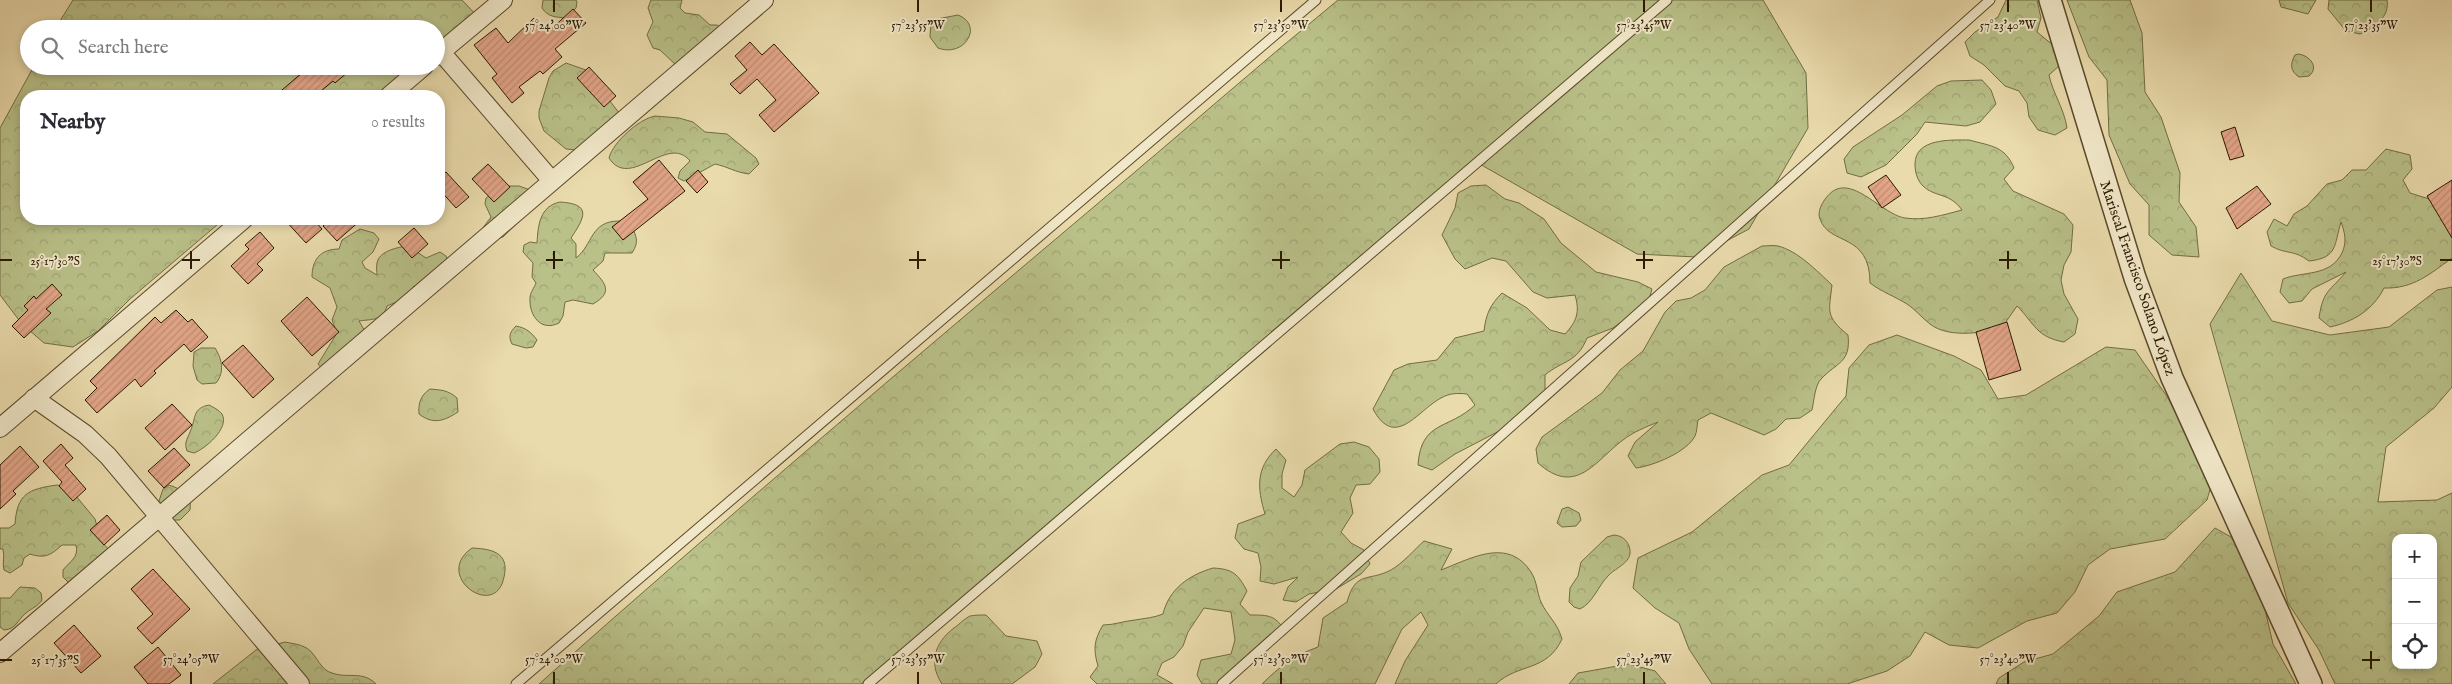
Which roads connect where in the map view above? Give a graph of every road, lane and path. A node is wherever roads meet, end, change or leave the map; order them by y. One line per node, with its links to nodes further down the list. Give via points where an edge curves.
1 (503, 0): 7 (street)
2 (764, 0): 11 (street)
3 (1316, 0): 18 (lane)
4 (1667, 0): 19 (lane)
5 (1990, 0): 20 (lane)
6 (2050, 0): 21 (street, Mariscal Francisco Solano López, via 2135,278 2172,378)
7 (445, 49)
8 (445, 61): 11 (street)
9 (413, 75): 10 (street)
10 (395, 90)
11 (552, 181): 15 (street)
12 (237, 225): 13 (street)
13 (34, 398): 14 (street); 15 (street, via 85,434)
14 (0, 428)
15 (160, 516): 16 (street); 17 (street)
16 (0, 653)
17 (300, 684)
18 (516, 684)
19 (868, 684)
20 (1222, 684)
21 (2311, 684)

